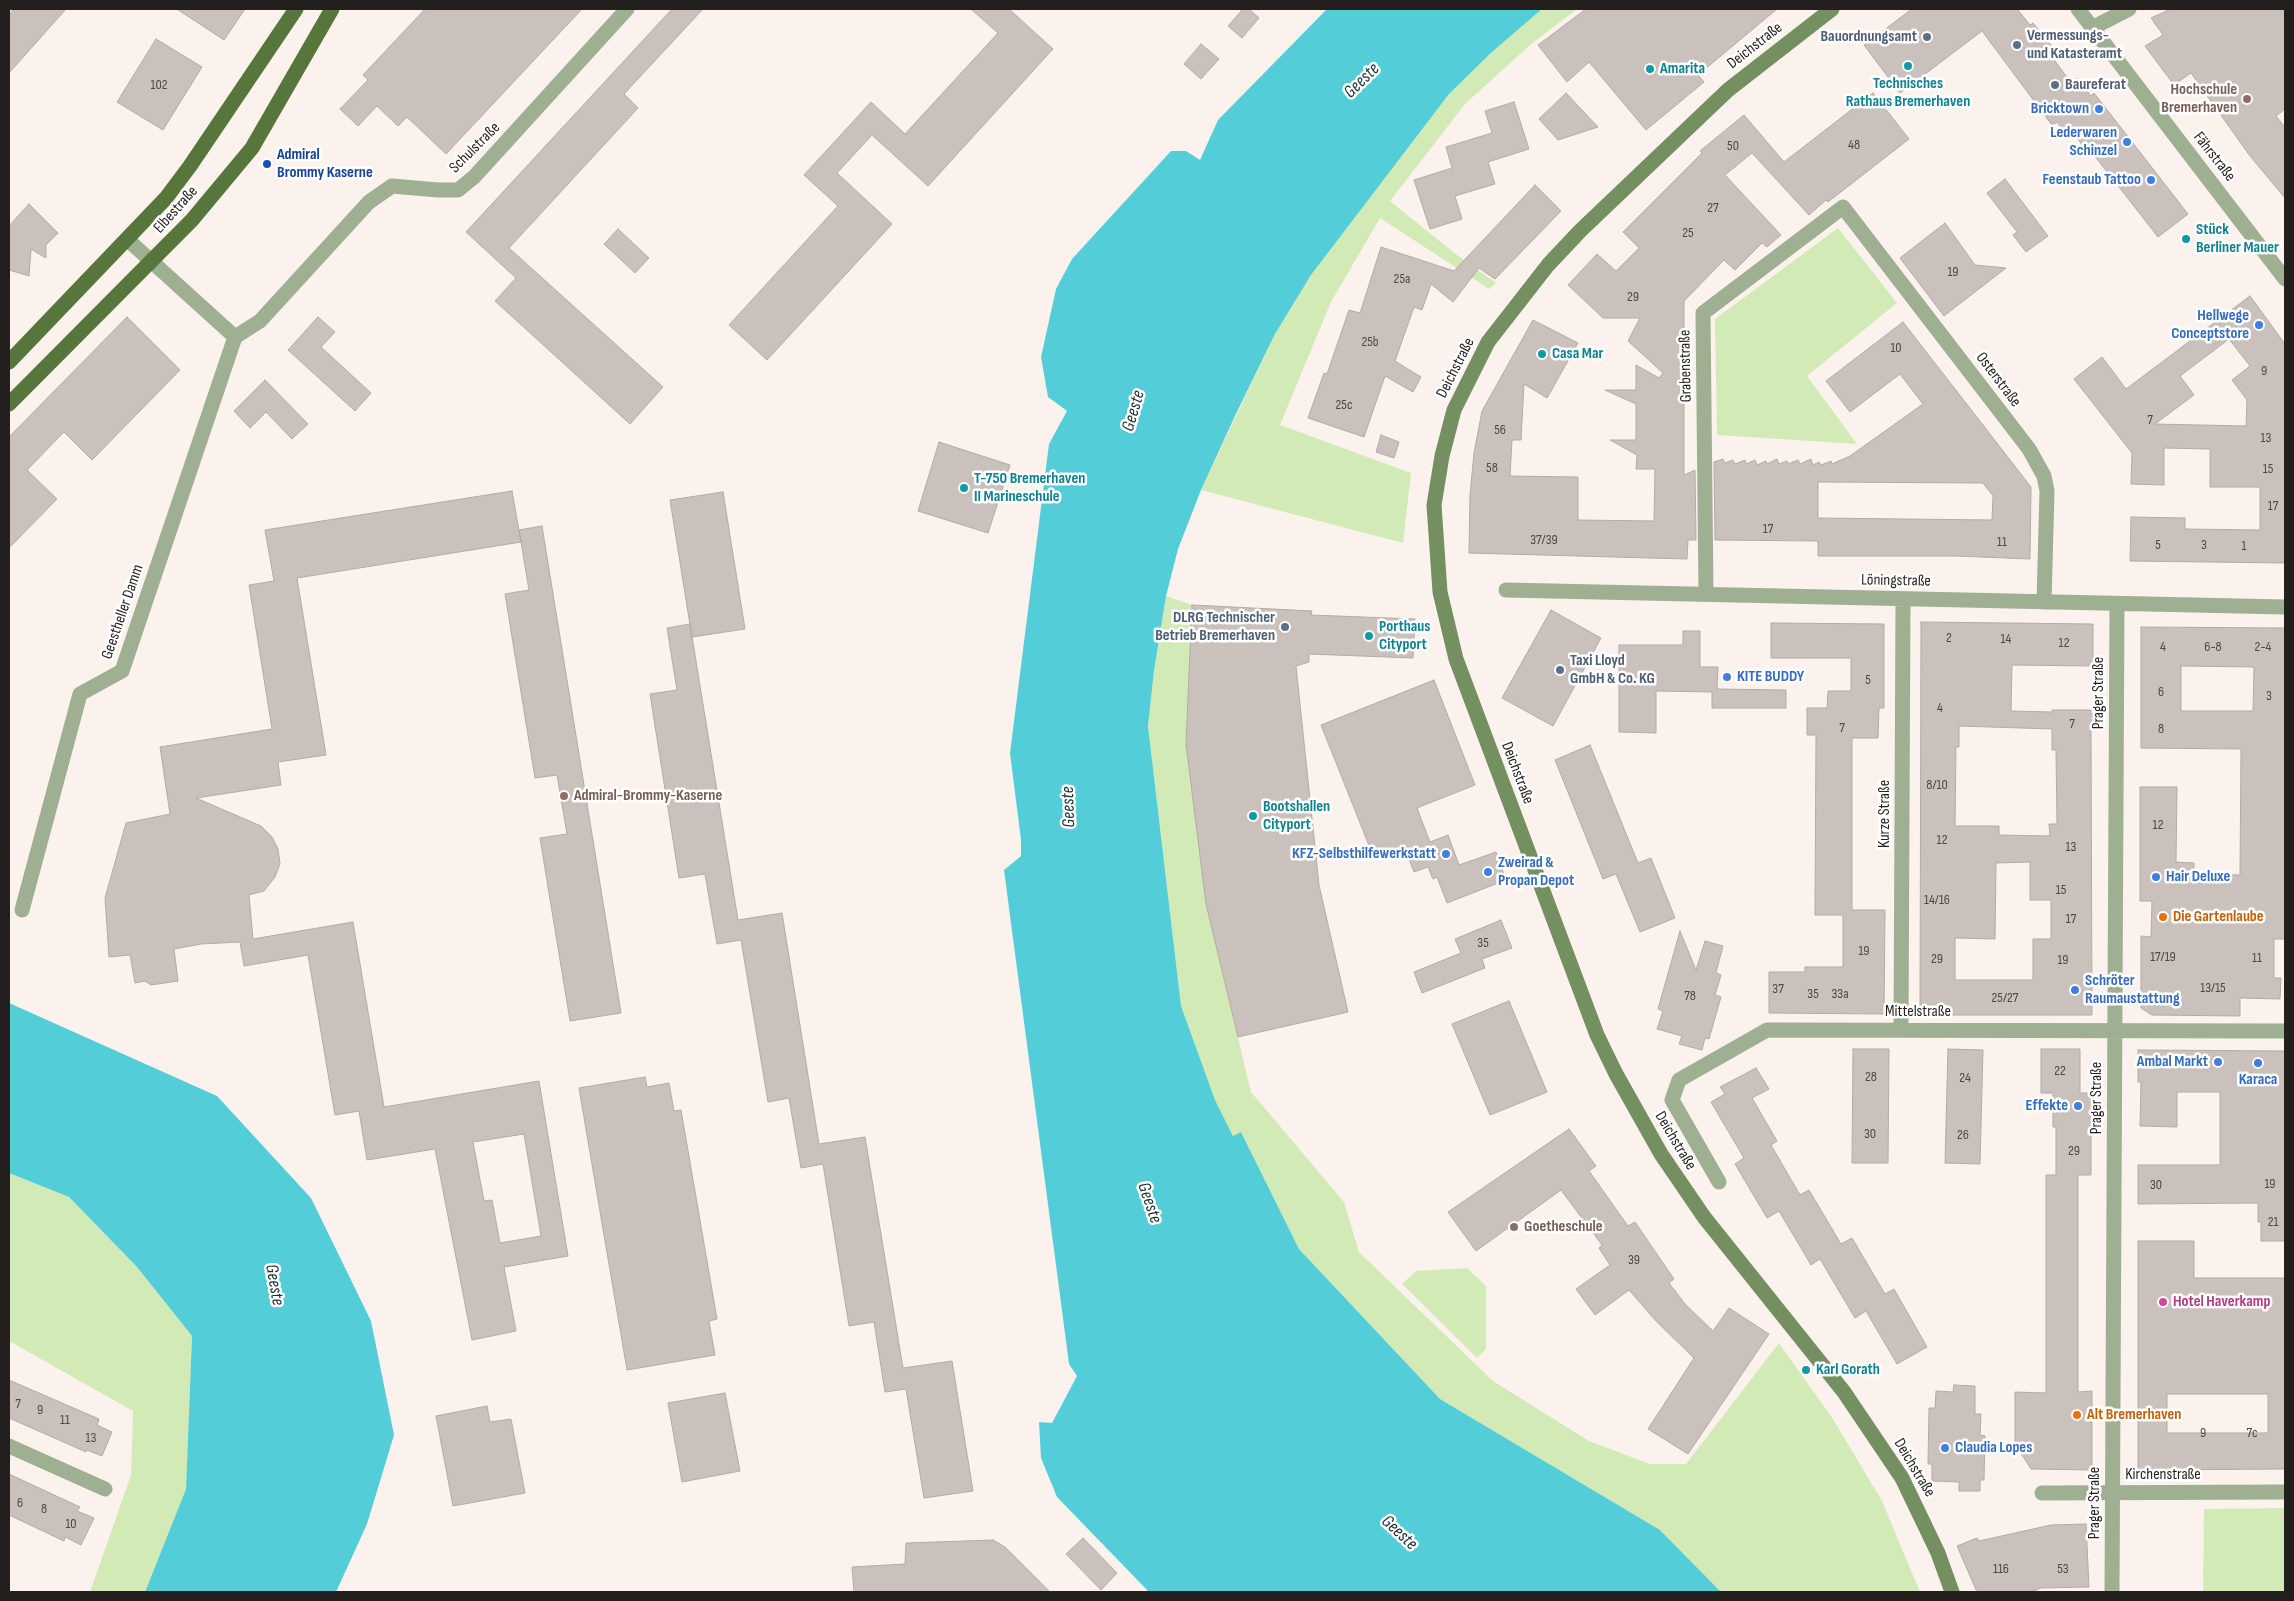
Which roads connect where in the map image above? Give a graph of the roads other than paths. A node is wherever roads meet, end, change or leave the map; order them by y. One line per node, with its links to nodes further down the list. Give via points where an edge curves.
1 (296, 9): 9 (main road, Elbestraße, via 190,166)
2 (332, 9): 10 (main road, Elbestraße, via 252,148)
3 (627, 9): 12 (street, Schulstraße, via 474,177 458,190 392,186 369,202 260,321)
4 (1832, 9): 31 (main road, Deichstraße, via 1728,90 1580,231 1548,265 1488,342 1454,410 1442,456 1434,505 1440,592 1456,659 1597,1035 1616,1074 1660,1154 1704,1217 1844,1392 1902,1478)
5 (2078, 9): 7 (street, Fährstraße)
6 (2129, 9): 7 (street)
7 (2092, 28): 11 (street, Fährstraße)
8 (1843, 207): 16 (street, Grabenstraße, via 1703,313); 18 (street, Osterstraße, via 2029,449 2044,476 2047,491)
9 (128, 240): 10 (street); 13 (main road, Elbestraße)
10 (152, 262): 12 (street); 14 (main road, Elbestraße)
11 (2285, 279)
12 (235, 337): 21 (street, Geestheller Damm, via 122,671 80,694)
13 (9, 362)
14 (9, 404)
15 (1506, 590): 16 (street, Löningstraße)
16 (1706, 594): 17 (street, Löningstraße)
17 (1904, 599): 18 (street, Löningstraße); 23 (street, Kurze Straße)
18 (2044, 602): 19 (street, Löningstraße)
19 (2117, 604): 20 (street, Löningstraße); 22 (street, Prager Straße)
20 (2285, 607)
21 (22, 910)
22 (2115, 1029): 23 (street, Mittelstraße); 24 (street, Mittelstraße); 29 (street, Prager Straße)
23 (1901, 1030): 25 (street, Mittelstraße, via 1767,1030 1679,1080 1672,1100)
24 (2285, 1031)
25 (1719, 1182)
26 (9, 1446): 27 (street)
27 (105, 1489)
28 (2042, 1492): 29 (street, Kirchenstraße)
29 (2113, 1492): 30 (street, Kirchenstraße); 32 (street, Prager Straße)
30 (2285, 1492)
31 (1952, 1592)
32 (2112, 1592)

